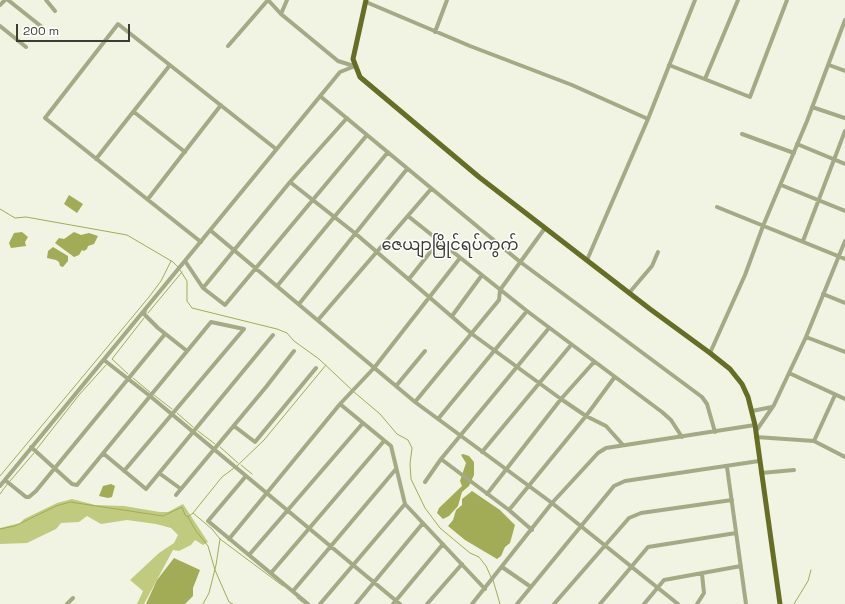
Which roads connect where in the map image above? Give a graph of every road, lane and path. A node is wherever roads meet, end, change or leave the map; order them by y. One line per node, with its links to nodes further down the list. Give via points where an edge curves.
1 (4, 0): 11 (street)
2 (8, 0): 16 (street)
3 (46, 0): 12 (street)
4 (268, 0): 13 (street); 18 (street)
5 (287, 0): 13 (street)
6 (447, 0): 17 (street)
7 (695, 0): 21 (street)
8 (738, 0): 25 (street)
9 (787, 0): 25 (street, via 750,97)
10 (366, 1): 17 (street); 23 (main road, via 354,52)
11 (0, 5)
12 (55, 10)
13 (281, 14): 23 (street, via 338,61)
14 (845, 20): 22 (street, via 831,53)
15 (0, 26): 19 (street)
16 (42, 27)
17 (435, 32): 32 (street)
18 (228, 46)
19 (26, 48)
20 (170, 65): 27 (street); 29 (street); 41 (street, via 118,24 45,118)
21 (669, 65): 25 (street); 32 (street)
22 (829, 65): 24 (street); 28 (street)
23 (354, 66): 26 (street, via 340,72); 56 (main road, via 360,77)
24 (845, 71)
25 (706, 79)
26 (320, 96): 30 (street); 37 (street)
27 (221, 105): 37 (street); 38 (street)
28 (812, 106): 31 (street); 36 (street)
29 (134, 112): 38 (street); 41 (street)
30 (347, 118): 35 (street); 45 (street)
31 (845, 118)
32 (648, 119): 69 (street)
33 (845, 131): 42 (street)
34 (742, 134): 40 (street)
35 (367, 135): 39 (street); 50 (street)
36 (797, 144): 40 (street); 42 (street)
37 (276, 149): 57 (street)
38 (185, 152): 48 (street)
39 (388, 152): 44 (street); 54 (street)
40 (794, 153): 46 (street)
41 (96, 159): 48 (street)
42 (834, 159): 43 (street); 49 (street)
43 (845, 164)
44 (407, 169): 47 (street); 58 (street)
45 (290, 182): 50 (street); 63 (street)
46 (781, 185): 49 (street); 55 (street)
47 (431, 189): 53 (street); 70 (street)
48 (148, 199): 62 (street)
49 (818, 200): 52 (street); 60 (street)
50 (313, 201): 54 (street); 72 (street)
51 (717, 208): 55 (street)
52 (845, 211)
53 (408, 216): 59 (street); 64 (street)
54 (334, 217): 58 (street); 75 (street)
55 (763, 226): 60 (street); 98 (street, via 745,275)
56 (544, 228): 69 (main road); 70 (street)
57 (210, 230): 62 (street); 63 (street)
58 (356, 234): 64 (street); 82 (street)
59 (439, 241): 67 (street); 74 (street)
60 (802, 241): 66 (street)
61 (845, 241): 66 (street)
62 (201, 242): 71 (street)
63 (235, 250): 72 (street); 76 (street)
64 (377, 252): 74 (street); 86 (street)
65 (658, 252): 78 (street, via 652,266)
66 (838, 257): 68 (street); 79 (street)
67 (460, 258): 73 (street); 80 (street)
68 (845, 259)
69 (587, 260): 78 (main road)
70 (519, 262): 77 (street); 124 (street, via 702,397 708,404)
71 (184, 263): 76 (street); 83 (street)
72 (256, 268): 75 (street); 76 (street, via 225,305)
73 (482, 275): 77 (street); 85 (street)
74 (408, 279): 80 (street)
75 (278, 285): 82 (street)
76 (203, 288)
77 (500, 290): 84 (street); 89 (street, via 498,300)
78 (629, 293): 98 (main road)
79 (823, 294): 81 (street); 91 (street)
80 (430, 297): 85 (street); 103 (street)
81 (845, 303)
82 (299, 304): 86 (street)
83 (145, 310): 88 (street, via 144,314); 99 (street)
84 (527, 312): 87 (street); 93 (street)
85 (452, 316): 89 (street)
86 (318, 320): 103 (street)
87 (549, 328): 92 (street); 101 (street)
88 (165, 334): 94 (street); 106 (street)
89 (472, 334): 93 (street); 113 (street)
90 (273, 335): 123 (street)
91 (806, 337): 97 (street); 104 (street)
92 (571, 345): 100 (street); 107 (street)
93 (495, 350): 101 (street); 119 (street)
94 (187, 351): 110 (street); 117 (street, via 212,322 244,329)
95 (294, 351): 122 (street)
96 (425, 351): 108 (street)
97 (845, 352)
98 (710, 353): 116 (main road, via 730,369 742,384)
99 (104, 360): 106 (street); 131 (street)
100 (594, 362): 105 (street); 111 (street)
101 (518, 367): 107 (street); 126 (street)
102 (316, 368): 122 (street, via 255,442)
103 (374, 368): 108 (street); 114 (street)
104 (789, 373): 109 (street); 115 (street)
105 (614, 378): 118 (street); 127 (street, via 662,412 671,420)
106 (128, 379): 110 (street); 139 (street)
107 (540, 383): 111 (street); 133 (street)
108 (396, 386): 113 (street)
109 (835, 395): 112 (street); 129 (street)
110 (150, 396): 117 (street); 134 (street)
111 (561, 399): 118 (street); 141 (street)
112 (845, 399)
113 (415, 402): 119 (street)
114 (340, 404): 120 (street); 152 (street)
115 (772, 407): 116 (street); 125 (street)
116 (752, 411): 121 (main road)
117 (172, 414): 123 (street); 143 (street)
118 (586, 416): 130 (street, via 606,426); 150 (street)
119 (438, 419): 126 (street)
120 (363, 423): 128 (street); 158 (street)
121 (755, 425): 124 (street); 125 (main road)
122 (234, 426): 132 (street)
123 (193, 432): 132 (street); 144 (street)
124 (715, 432): 127 (street)
125 (756, 434): 129 (street); 137 (main road)
126 (460, 436): 133 (street); 136 (street)
127 (682, 437): 130 (street)
128 (384, 441): 140 (street, via 391,446); 162 (street)
129 (814, 441): 135 (street)
130 (623, 445): 156 (street, via 606,448 598,453)
131 (31, 447): 139 (street); 147 (street)
132 (214, 449): 146 (street); 151 (street)
133 (482, 452): 141 (street)
134 (104, 454): 139 (street, via 77,485 72,484); 143 (street)
135 (845, 457)
136 (441, 459): 148 (street); 153 (street)
137 (759, 461): 138 (street); 145 (main road)
138 (728, 466): 155 (street); 161 (street, via 625,481 614,486)
139 (56, 469): 147 (street, via 29,497 21,495)
140 (396, 469): 157 (street); 167 (street)
141 (506, 469): 150 (street); 153 (street)
142 (794, 470): 145 (street)
143 (124, 471): 144 (street, via 146,489)
144 (159, 473): 151 (street)
145 (761, 473): 197 (main road)
146 (246, 476): 152 (street); 165 (street, via 208,521)
147 (5, 480): 149 (street)
148 (425, 482)
149 (0, 486)
150 (528, 486): 156 (street); 159 (street)
151 (181, 489): 154 (street)
152 (267, 493): 158 (street); 165 (street)
153 (487, 494): 159 (street)
154 (176, 495)
155 (732, 500): 164 (street); 168 (street, via 635,515 629,518)
156 (552, 503): 161 (street); 163 (street)
157 (405, 504): 160 (street); 171 (street)
158 (288, 510): 162 (street); 169 (street)
159 (509, 510): 163 (street)
160 (423, 523): 166 (street); 177 (street)
161 (580, 526): 168 (street); 178 (street)
162 (309, 528): 167 (street); 175 (street)
163 (532, 530): 173 (street)
164 (736, 533): 172 (street); 174 (street, via 648,547)
165 (229, 539): 169 (street)
166 (444, 544): 170 (street); 183 (street)
167 (331, 546): 171 (street); 181 (street)
168 (606, 546): 174 (street); 191 (street)
169 (249, 555): 175 (street)
170 (462, 564): 179 (street); 188 (street)
171 (353, 565): 177 (street); 186 (street)
172 (741, 566): 176 (street); 196 (street)
173 (502, 567): 178 (street); 179 (street)
174 (632, 567): 180 (street); 192 (street)
175 (271, 573): 181 (street)
176 (702, 574): 180 (street, via 664,580); 195 (street, via 704,593)
177 (374, 582): 183 (street); 187 (street)
178 (531, 587): 190 (street)
179 (485, 588): 189 (street)
180 (657, 588): 193 (street); 194 (street)
181 (293, 591): 185 (street)
182 (73, 598): 184 (street)
183 (396, 603)
184 (67, 604)
185 (308, 604)
186 (320, 604)
187 (356, 604)
188 (427, 604)
189 (472, 604)
190 (517, 604)
191 (554, 604)
192 (600, 604)
193 (644, 604)
194 (678, 604)
195 (697, 604)
196 (746, 604)
197 (780, 604)

